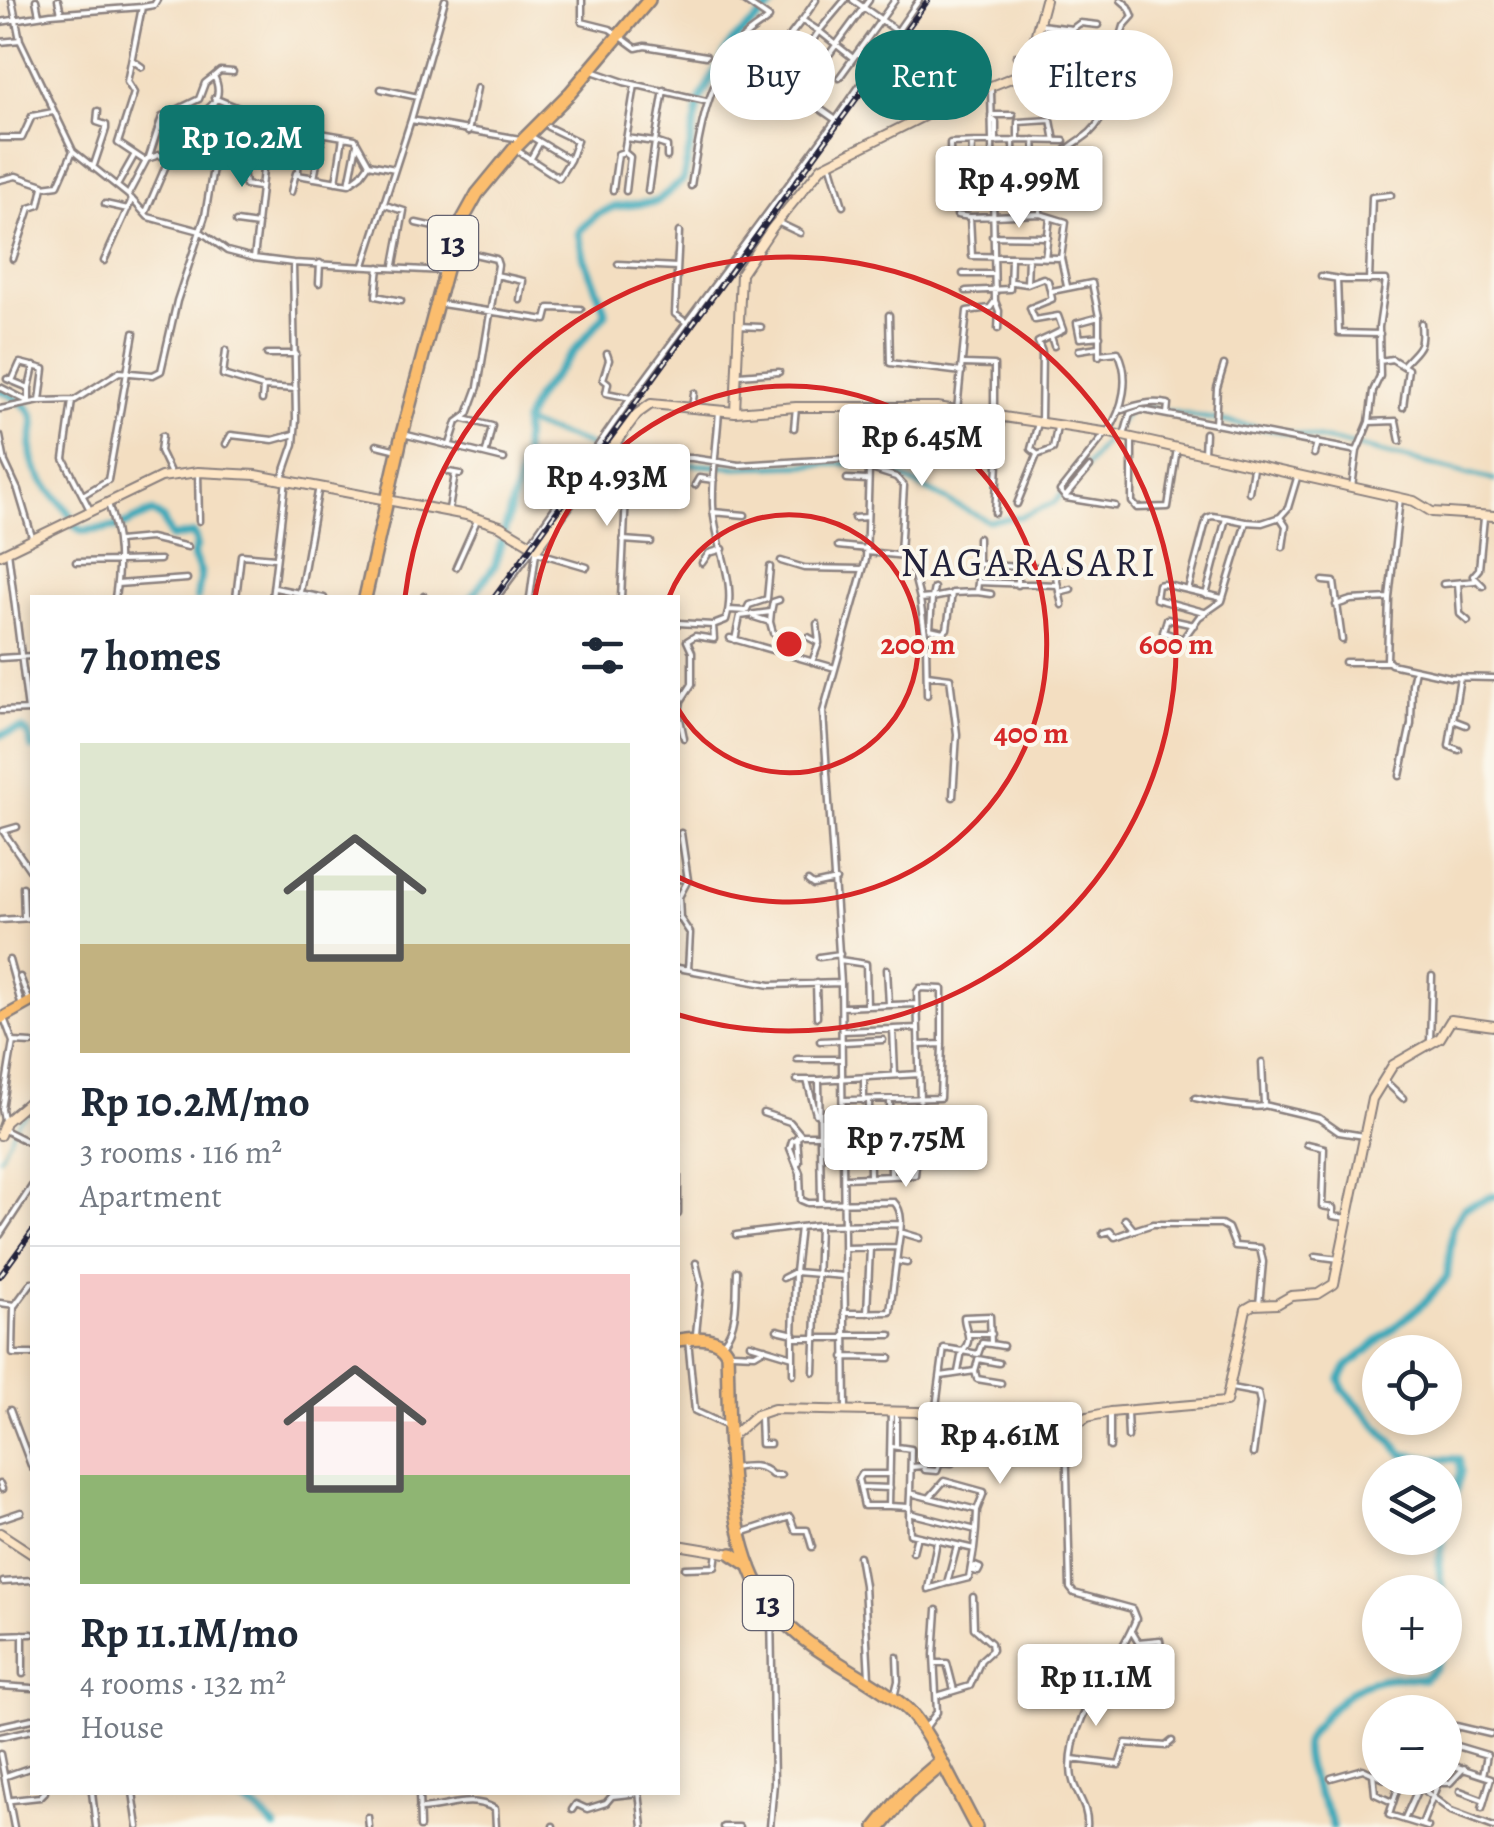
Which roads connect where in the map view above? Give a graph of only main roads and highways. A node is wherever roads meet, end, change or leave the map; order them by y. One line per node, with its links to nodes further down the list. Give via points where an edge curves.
1 (649, 0): 2 (highway, 13, via 477,194 456,232)
2 (365, 595)
3 (28, 1003): 4 (main road)
4 (2, 1018)
5 (687, 1339): 6 (highway, 13, via 724,1349 736,1550 771,1608 912,1713)
6 (941, 1764): 7 (main road); 7 (main road); 9 (highway, 13)
7 (922, 1778): 8 (main road)
8 (881, 1823)
9 (976, 1827)

